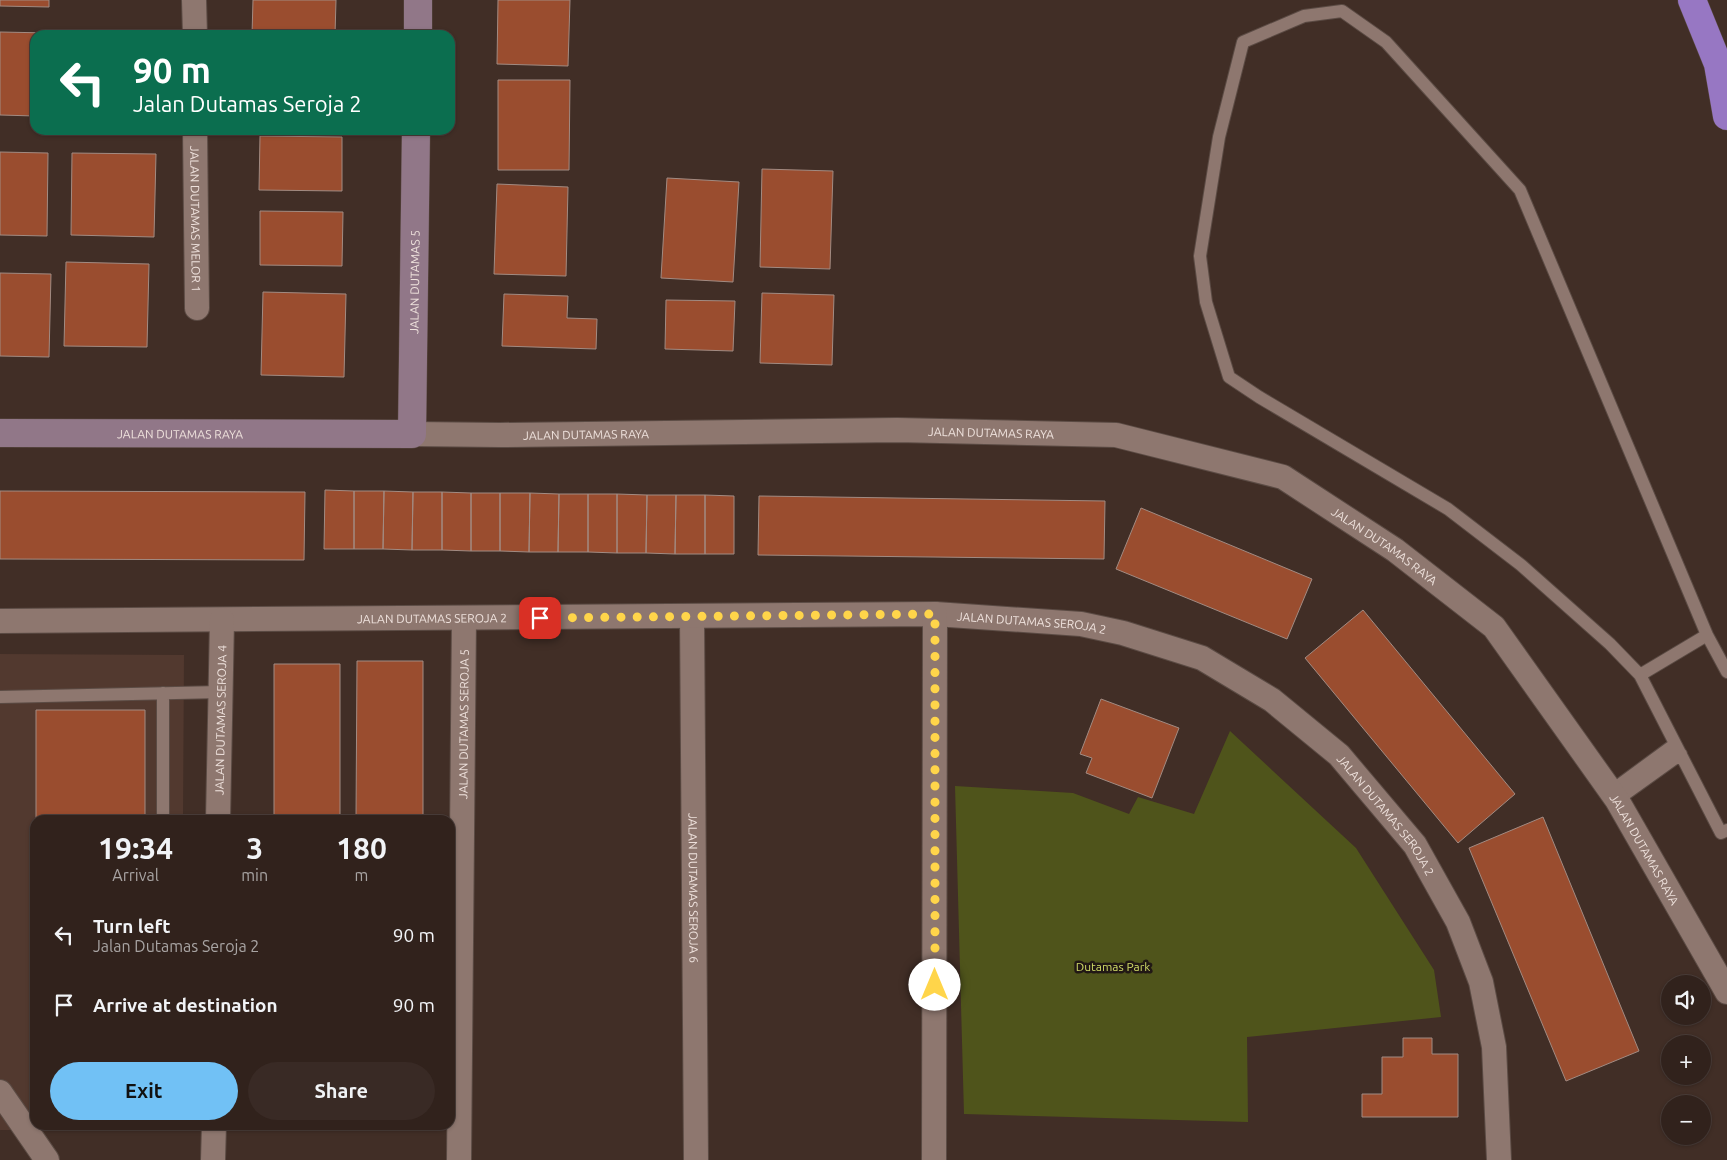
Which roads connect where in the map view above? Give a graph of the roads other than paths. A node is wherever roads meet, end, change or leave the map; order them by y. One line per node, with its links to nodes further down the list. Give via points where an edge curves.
1 (194, 0): 4 (street)
2 (418, 0): 5 (street)
3 (1692, 0): 6 (highway, via 1718,64)
4 (195, 30)
5 (418, 30)
6 (1727, 116)
7 (195, 135): 9 (street, JALAN DUTAMAS MELOR 1)
8 (416, 135): 11 (street, JALAN DUTAMAS 5)
9 (197, 308)
10 (0, 433): 11 (street, JALAN DUTAMAS RAYA)
11 (412, 434): 24 (street, JALAN DUTAMAS RAYA, via 897,430 1116,435 1283,477 1395,550 1494,627)
12 (935, 614): 13 (street, JALAN DUTAMAS SEROJA 2); 35 (street); 36 (street, JALAN DUTAMAS SEROJA 2, via 1082,624 1123,633 1202,658 1272,700 1339,755 1415,845 1458,922 1481,982 1494,1047)
13 (692, 617): 14 (street, JALAN DUTAMAS SEROJA 2); 34 (street, JALAN DUTAMAS SEROJA 6)
14 (464, 618): 15 (street, JALAN DUTAMAS SEROJA 2); 33 (street, JALAN DUTAMAS SEROJA 5)
15 (222, 620): 16 (street, JALAN DUTAMAS SEROJA 2); 20 (street, JALAN DUTAMAS SEROJA 4)
16 (0, 621)
17 (1708, 635): 18 (lane); 19 (lane); 19 (lane, via 1520,190 1386,42 1342,11 1304,16 1243,42 1219,137 1200,256 1206,302 1228,376 1448,509 1521,565)
18 (1727, 672)
19 (1640, 675): 23 (lane)
20 (220, 692): 21 (lane); 26 (street, JALAN DUTAMAS SEROJA 4)
21 (163, 693): 22 (lane); 25 (lane)
22 (0, 697)
23 (1678, 749): 24 (lane); 27 (lane, via 1721,833)
24 (1614, 795): 28 (street, JALAN DUTAMAS RAYA)
25 (163, 815)
26 (218, 815)
27 (1727, 830)
28 (1727, 992)
29 (0, 1092): 31 (street)
30 (214, 1130): 32 (street)
31 (47, 1160)
32 (214, 1160)
33 (459, 1160)
34 (696, 1160)
35 (934, 1160)
36 (1499, 1160)

